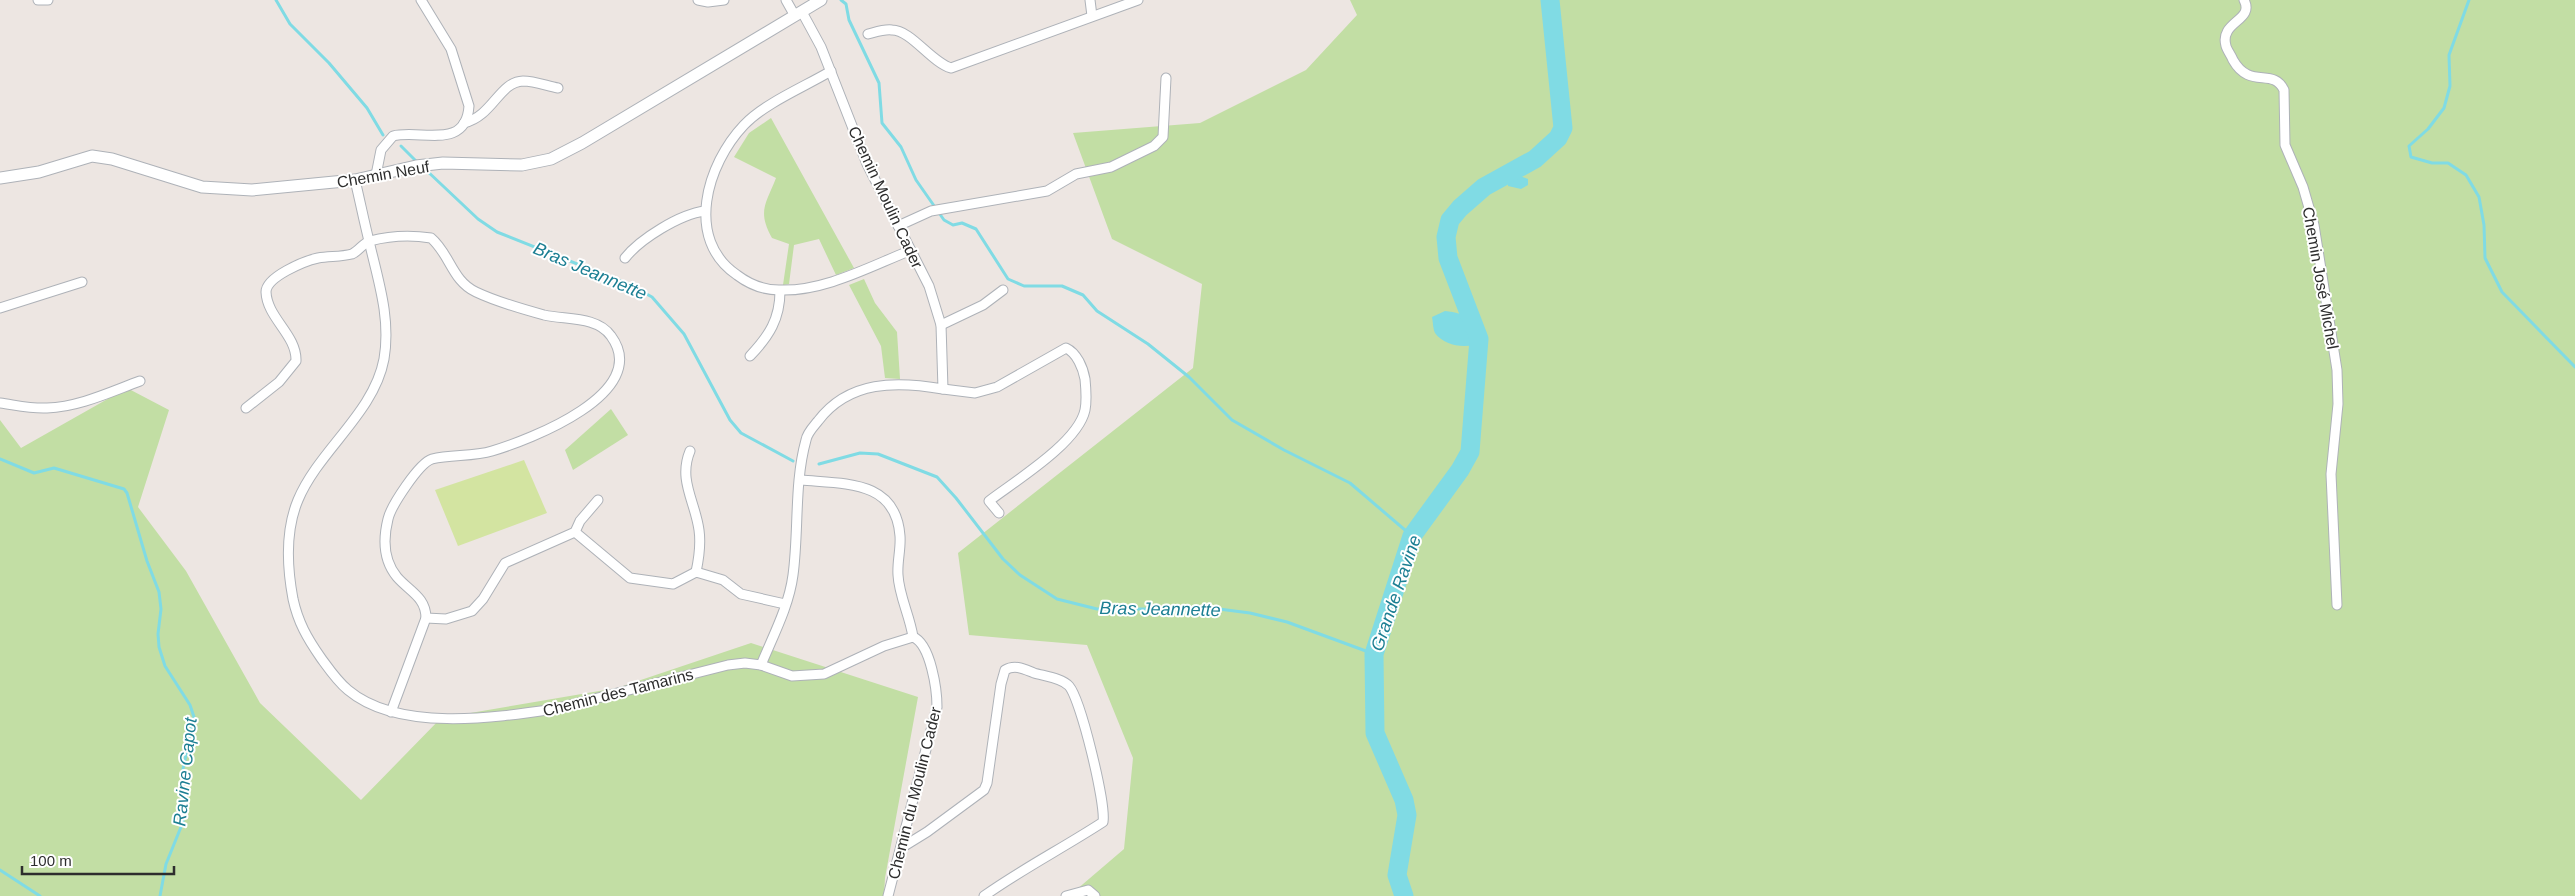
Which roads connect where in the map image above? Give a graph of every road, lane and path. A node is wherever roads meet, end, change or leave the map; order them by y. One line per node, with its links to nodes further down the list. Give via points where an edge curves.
1 (38, 0): 2 (street)
2 (48, 0)
3 (421, 0): 17 (street, via 451,49 469,106 469,115)
4 (698, 0): 5 (street)
5 (724, 0)
6 (786, 0): 11 (street, Chemin Moulin Cader)
7 (822, 0): 11 (street, Chemin Neuf)
8 (1090, 0): 12 (street)
9 (1138, 0): 12 (street)
10 (2244, 0): 43 (street, Chemin José Michel, via 2246,11 2231,24 2225,35 2226,46 2246,76 2273,79 2284,90 2285,145 2314,225 2332,335 2338,404 2331,474)
11 (798, 14): 14 (street, Chemin Moulin Cader, via 821,47); 18 (street, Chemin Neuf, via 551,159 522,165 443,163)
12 (1092, 16): 13 (street, via 951,68 898,31)
13 (868, 34)
14 (831, 72): 21 (street, via 756,114 744,125 728,145 715,171); 22 (street, Chemin Moulin Cader, via 867,164)
15 (1166, 78): 22 (street, via 1164,137 1154,146 1111,168 1076,174 1047,190 931,212)
16 (558, 88): 17 (street, via 515,83 504,90 481,116)
17 (464, 123): 18 (street, via 442,136 393,136 381,150)
18 (376, 175): 20 (street, Chemin Neuf)
19 (0, 178): 20 (street, Chemin Neuf, via 38,172 92,156 112,159 202,187 226,190 303,187)
20 (356, 180): 23 (street, Chemin des Tamarins)
21 (705, 210): 25 (street, via 693,212 636,244); 27 (street, via 708,237 730,270 746,281)
22 (898, 226): 24 (street, Chemin Moulin Cader)
23 (369, 241): 35 (street, via 351,254 304,262 268,285 268,302 294,348 296,361 278,382); 44 (street, via 407,236 431,238 444,253 454,274 475,292 545,315 599,326 611,335 617,347 616,372 611,383 586,408 568,420 491,452 431,460 418,469 389,516 384,549 396,576 423,603); 47 (street, Chemin des Tamarins, via 388,329 384,360 375,386 298,500 288,550 297,621 306,637 348,691)
24 (909, 251): 27 (street, via 840,278); 30 (street, Chemin Moulin Cader, via 929,286)
25 (625, 258)
26 (82, 282): 29 (street)
27 (780, 290): 31 (street, via 778,318)
28 (1003, 290): 30 (street, via 982,305)
29 (0, 308)
30 (941, 325): 33 (street, Chemin Moulin Cader)
31 (750, 356)
32 (140, 381): 34 (street, via 60,407)
33 (943, 389): 37 (street, via 886,384 859,389 845,397 826,410 806,437); 39 (street, via 975,393 997,388 1066,348 1074,352 1084,374 1085,412 1073,434 989,502)
34 (0, 403)
35 (246, 408)
36 (690, 451): 41 (street, via 684,472 699,530)
37 (801, 480): 42 (street, via 797,495 793,576); 45 (street, via 874,491 890,502 898,518 898,574)
38 (598, 500): 40 (street)
39 (999, 513)
40 (575, 532): 41 (street, via 630,578 673,584); 44 (street, via 505,563 483,600 472,611 446,619)
41 (696, 572): 42 (street, via 723,580 741,594)
42 (785, 604): 46 (street)
43 (2337, 605)
44 (426, 618): 47 (street)
45 (913, 637): 46 (street, Chemin des Tamarins, via 884,646 824,674 792,676); 48 (street, Chemin du Moulin Cader, via 919,642 934,675 937,707)
46 (761, 665): 47 (street, Chemin des Tamarins, via 728,665 532,712 446,718)
47 (391, 712)
48 (901, 848): 49 (street, Chemin du Moulin Cader); 50 (street, via 984,790 1006,670 1016,666 1066,684 1076,696 1097,775 1105,813 1103,822)
49 (888, 896)
50 (984, 896)
51 (1066, 896): 52 (street, via 1088,890)
52 (1095, 896)

